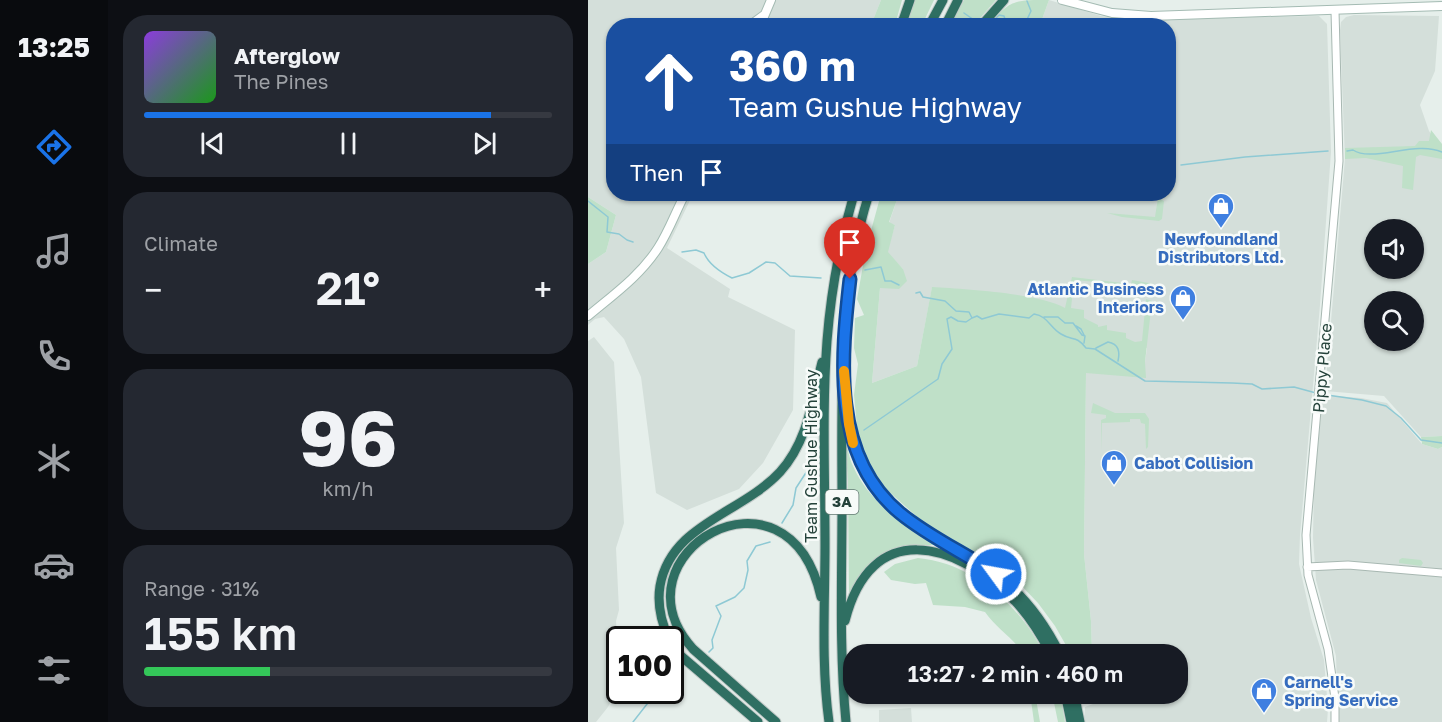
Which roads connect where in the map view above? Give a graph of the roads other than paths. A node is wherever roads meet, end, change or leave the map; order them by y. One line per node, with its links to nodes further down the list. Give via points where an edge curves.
1 (771, 0): 9 (main road)
2 (910, 0): 12 (highway)
3 (943, 0): 13 (highway)
4 (958, 0): 14 (highway)
5 (1004, 0): 15 (highway)
6 (1062, 0): 8 (main road, via 1143,16)
7 (1442, 6): 8 (main road)
8 (1335, 10): 22 (street, Pippy Place, via 1339,161 1306,535)
9 (765, 14): 10 (main road); 11 (main road)
10 (759, 18)
11 (763, 18)
12 (904, 18)
13 (933, 18)
14 (949, 18)
15 (988, 18)
16 (682, 201): 19 (main road, via 648,262)
17 (852, 201): 20 (highway, Team Gushue Highway / 3A, via 840,249)
18 (867, 201): 21 (highway, Team Gushue Highway / 3A, via 850,279)
19 (588, 316)
20 (827, 342): 24 (highway, Team Gushue Highway / 3A); 25 (highway, via 807,426 790,459 742,503 695,531 667,562 659,593)
21 (842, 358): 27 (highway, via 855,450 877,490 913,523 1006,582 1036,614); 28 (highway, Team Gushue Highway / 3A)
22 (1307, 567): 23 (street, via 1348,565); 38 (street, Pippy Place, via 1328,649)
23 (1442, 573)
24 (825, 614): 33 (highway, via 812,566 790,538 776,530 759,524 723,526 692,545 681,560 671,600 675,624 683,638); 34 (highway, Team Gushue Highway / 3A)
25 (663, 626)
26 (1045, 644): 28 (highway, via 1031,620 998,586 958,560 915,549 894,554 867,572 850,602)
27 (1054, 644)
28 (842, 645): 35 (highway, Team Gushue Highway / 3A)
29 (684, 659): 32 (highway)
30 (1067, 704): 36 (highway)
31 (1076, 704): 37 (highway)
32 (758, 722)
33 (776, 722)
34 (828, 722)
35 (846, 722)
36 (1071, 722)
37 (1080, 722)
38 (1335, 722)

